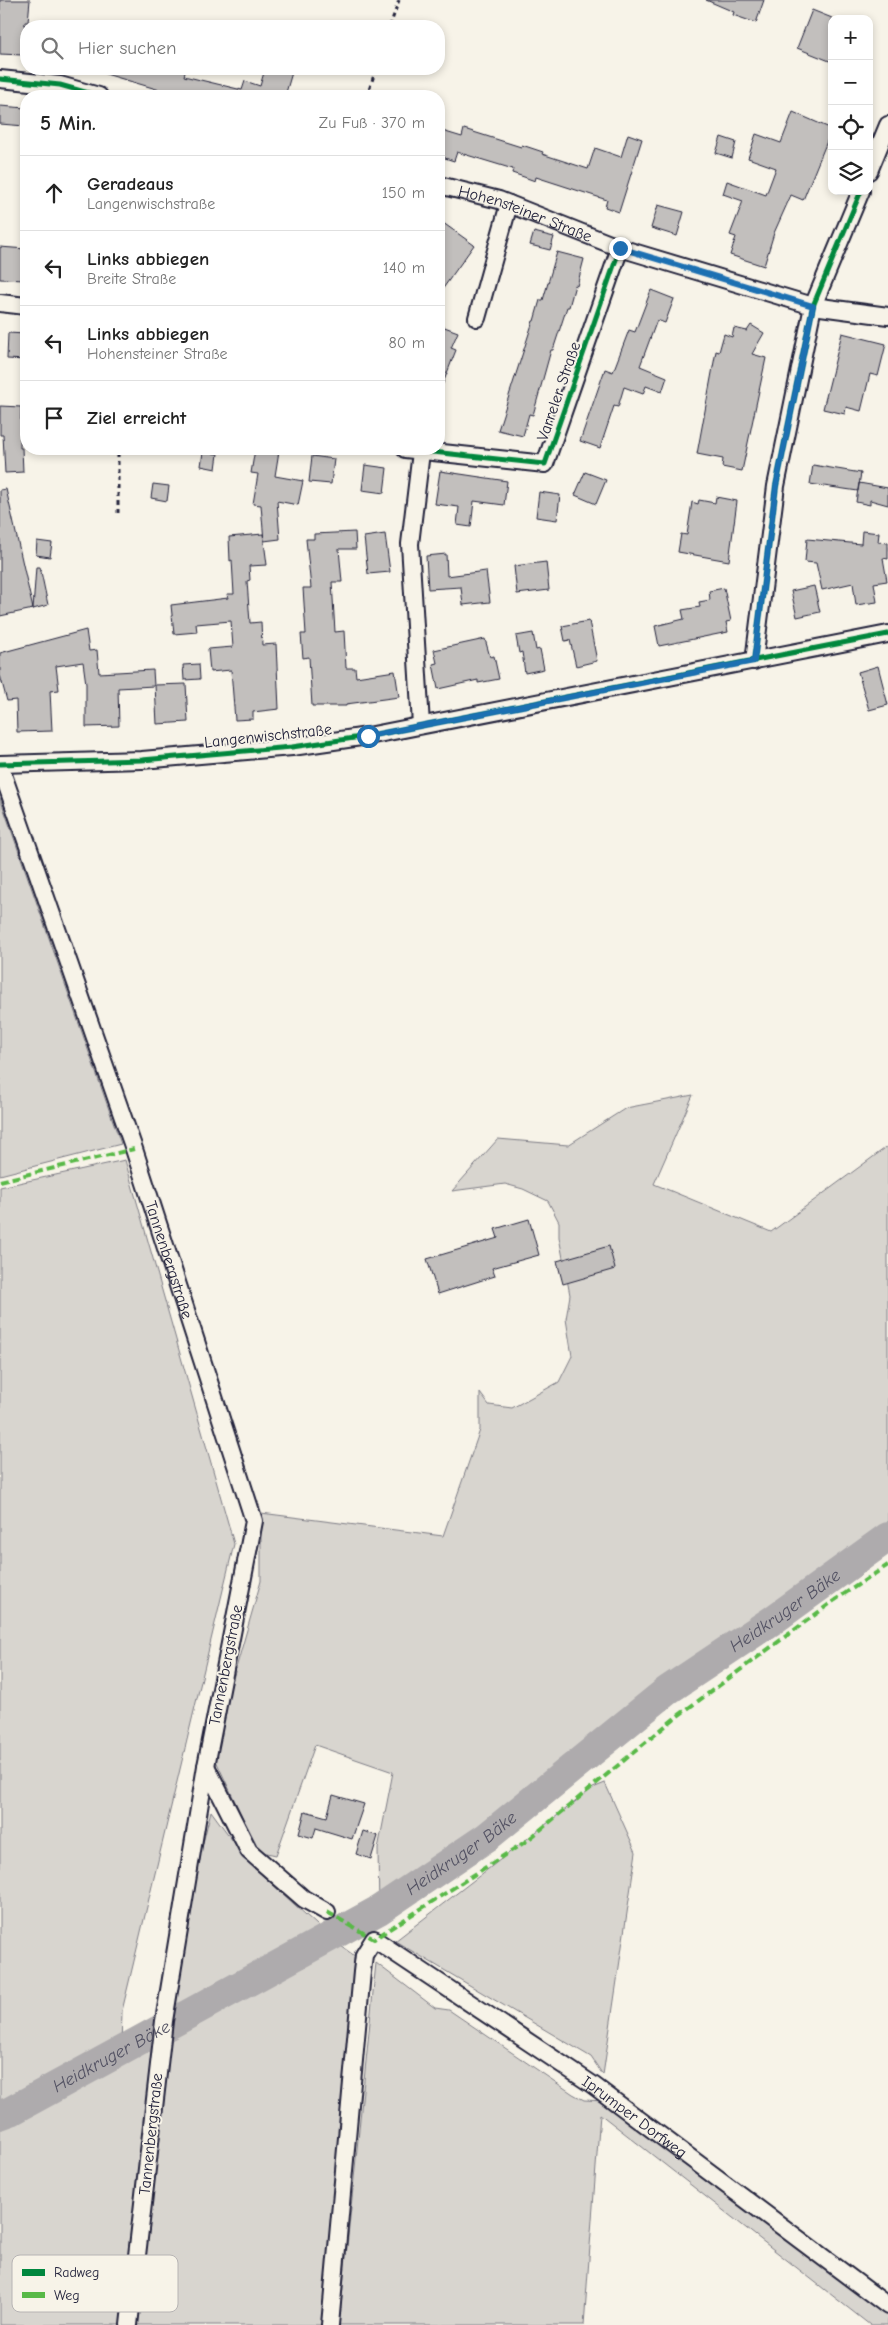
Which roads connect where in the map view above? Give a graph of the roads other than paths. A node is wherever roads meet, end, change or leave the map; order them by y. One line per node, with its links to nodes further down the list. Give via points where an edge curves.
1 (0, 79): 2 (street)
2 (78, 90)
3 (888, 125): 4 (street)
4 (873, 161)
5 (445, 187): 7 (street, Hohensteiner Straße)
6 (859, 195): 11 (street)
7 (509, 204): 8 (street, Hohensteiner Straße); 13 (street)
8 (620, 248): 11 (street, Hohensteiner Straße); 14 (street, Varreler Straße, via 545,464)
9 (0, 304): 10 (street)
10 (20, 306)
11 (813, 306): 12 (street, Hohensteiner Straße); 17 (street, via 776,486)
12 (888, 316)
13 (477, 318)
14 (445, 454)
15 (421, 455): 18 (street, via 410,544)
16 (888, 630): 17 (street, Langenwischstraße)
17 (754, 661): 18 (street, Langenwischstraße)
18 (421, 726): 19 (street, Langenwischstraße, via 283,748 142,760)
19 (0, 765): 20 (street, Tannenbergstraße, via 134,1149 254,1521)
20 (206, 1766): 21 (street, via 249,1851 304,1899); 22 (street, Tannenbergstraße, via 160,2048)
21 (327, 1912)
22 (137, 2255)
23 (888, 2306): 26 (street, Iprumper Dorfweg, via 593,2085 374,1940 364,1955 362,1972)
24 (130, 2312): 25 (street, Tannenbergstraße)
25 (129, 2325)
26 (330, 2325)

